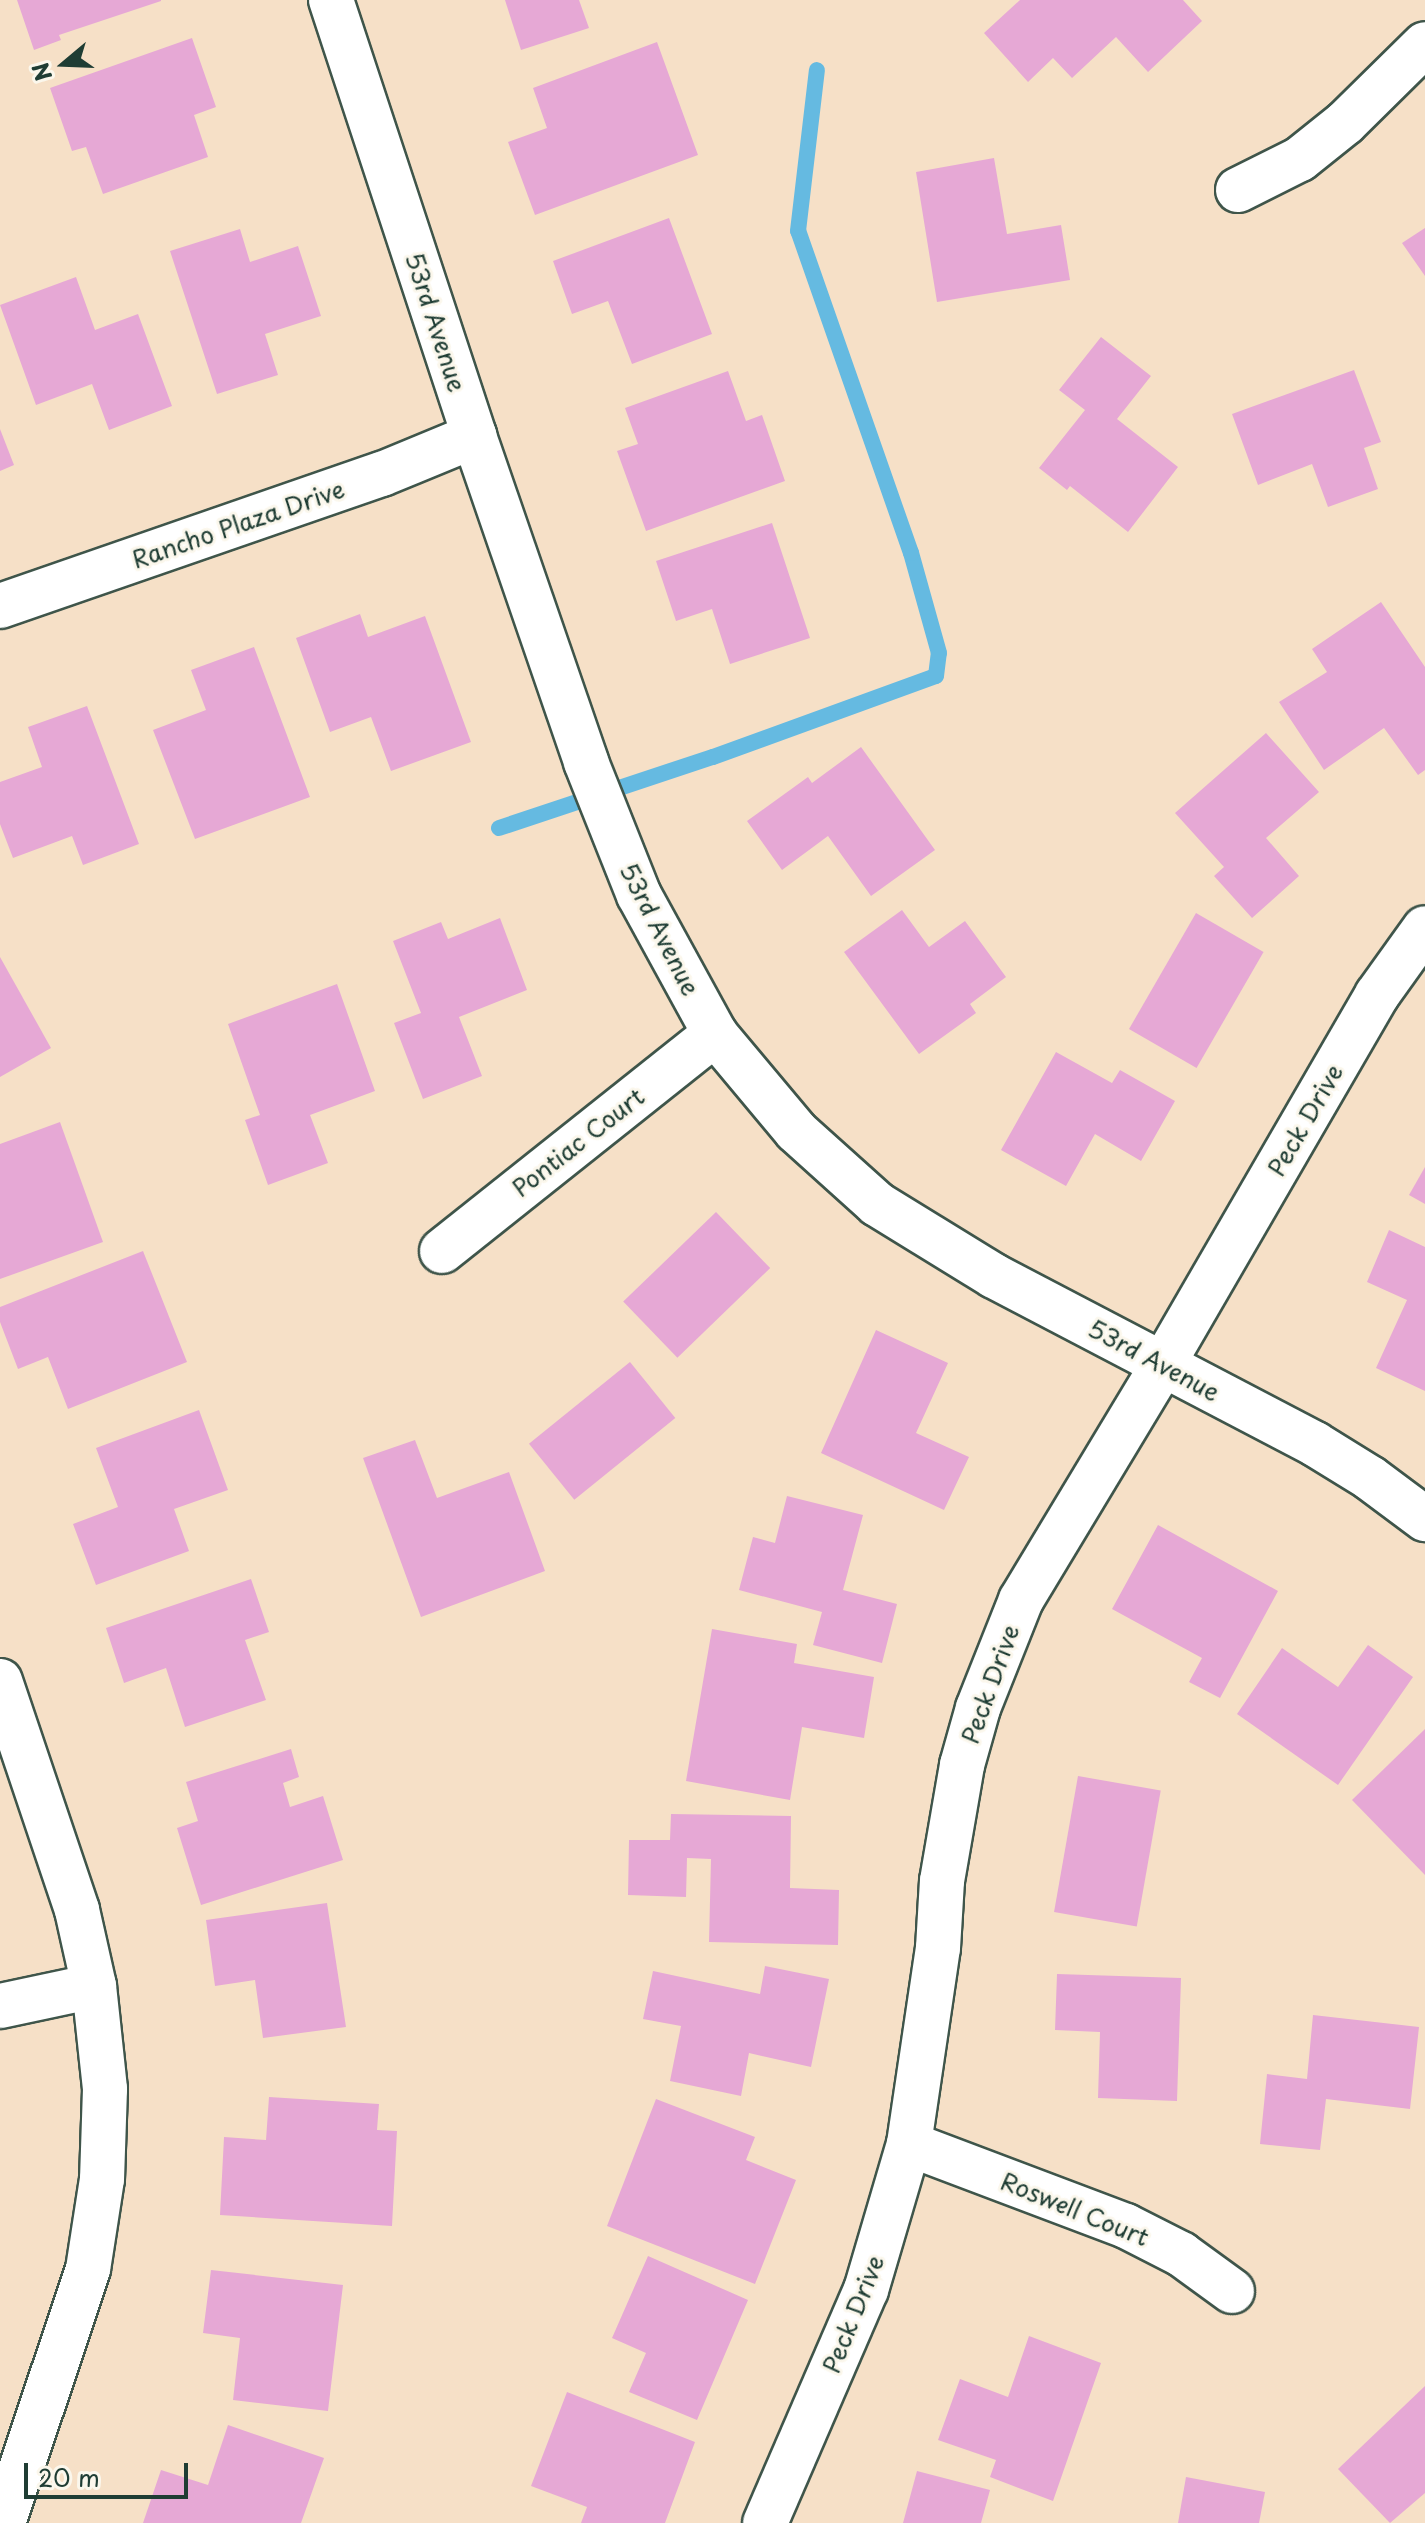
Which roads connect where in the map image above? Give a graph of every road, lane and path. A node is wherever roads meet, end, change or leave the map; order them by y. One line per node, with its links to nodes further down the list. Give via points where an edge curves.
1 (331, 0): 4 (street, 53rd Avenue)
2 (1425, 44): 3 (street, via 1300,159)
3 (1238, 190)
4 (474, 436): 5 (street, Rancho Plaza Drive, via 382,474); 7 (street, 53rd Avenue, via 586,762 639,895)
5 (0, 606)
6 (1425, 928): 9 (street, Peck Drive, via 1377,995)
7 (715, 1034): 8 (street, Pontiac Court); 9 (street, 53rd Avenue, via 796,1131 877,1204 994,1276)
8 (442, 1251)
9 (1162, 1366): 10 (street, 53rd Avenue, via 1315,1444); 14 (street, Peck Drive, via 1021,1600 978,1708 962,1765 942,1881 935,1977)
10 (1425, 1519)
11 (0, 1681): 12 (street, via 77,1910)
12 (94, 1986): 13 (street); 16 (street, via 105,2089 102,2179 88,2269)
13 (0, 2006)
14 (909, 2144): 15 (street, Roswell Court, via 1126,2226 1181,2254); 17 (street, Peck Drive, via 866,2290)
15 (1232, 2291)
16 (3, 2523)
17 (765, 2523)

